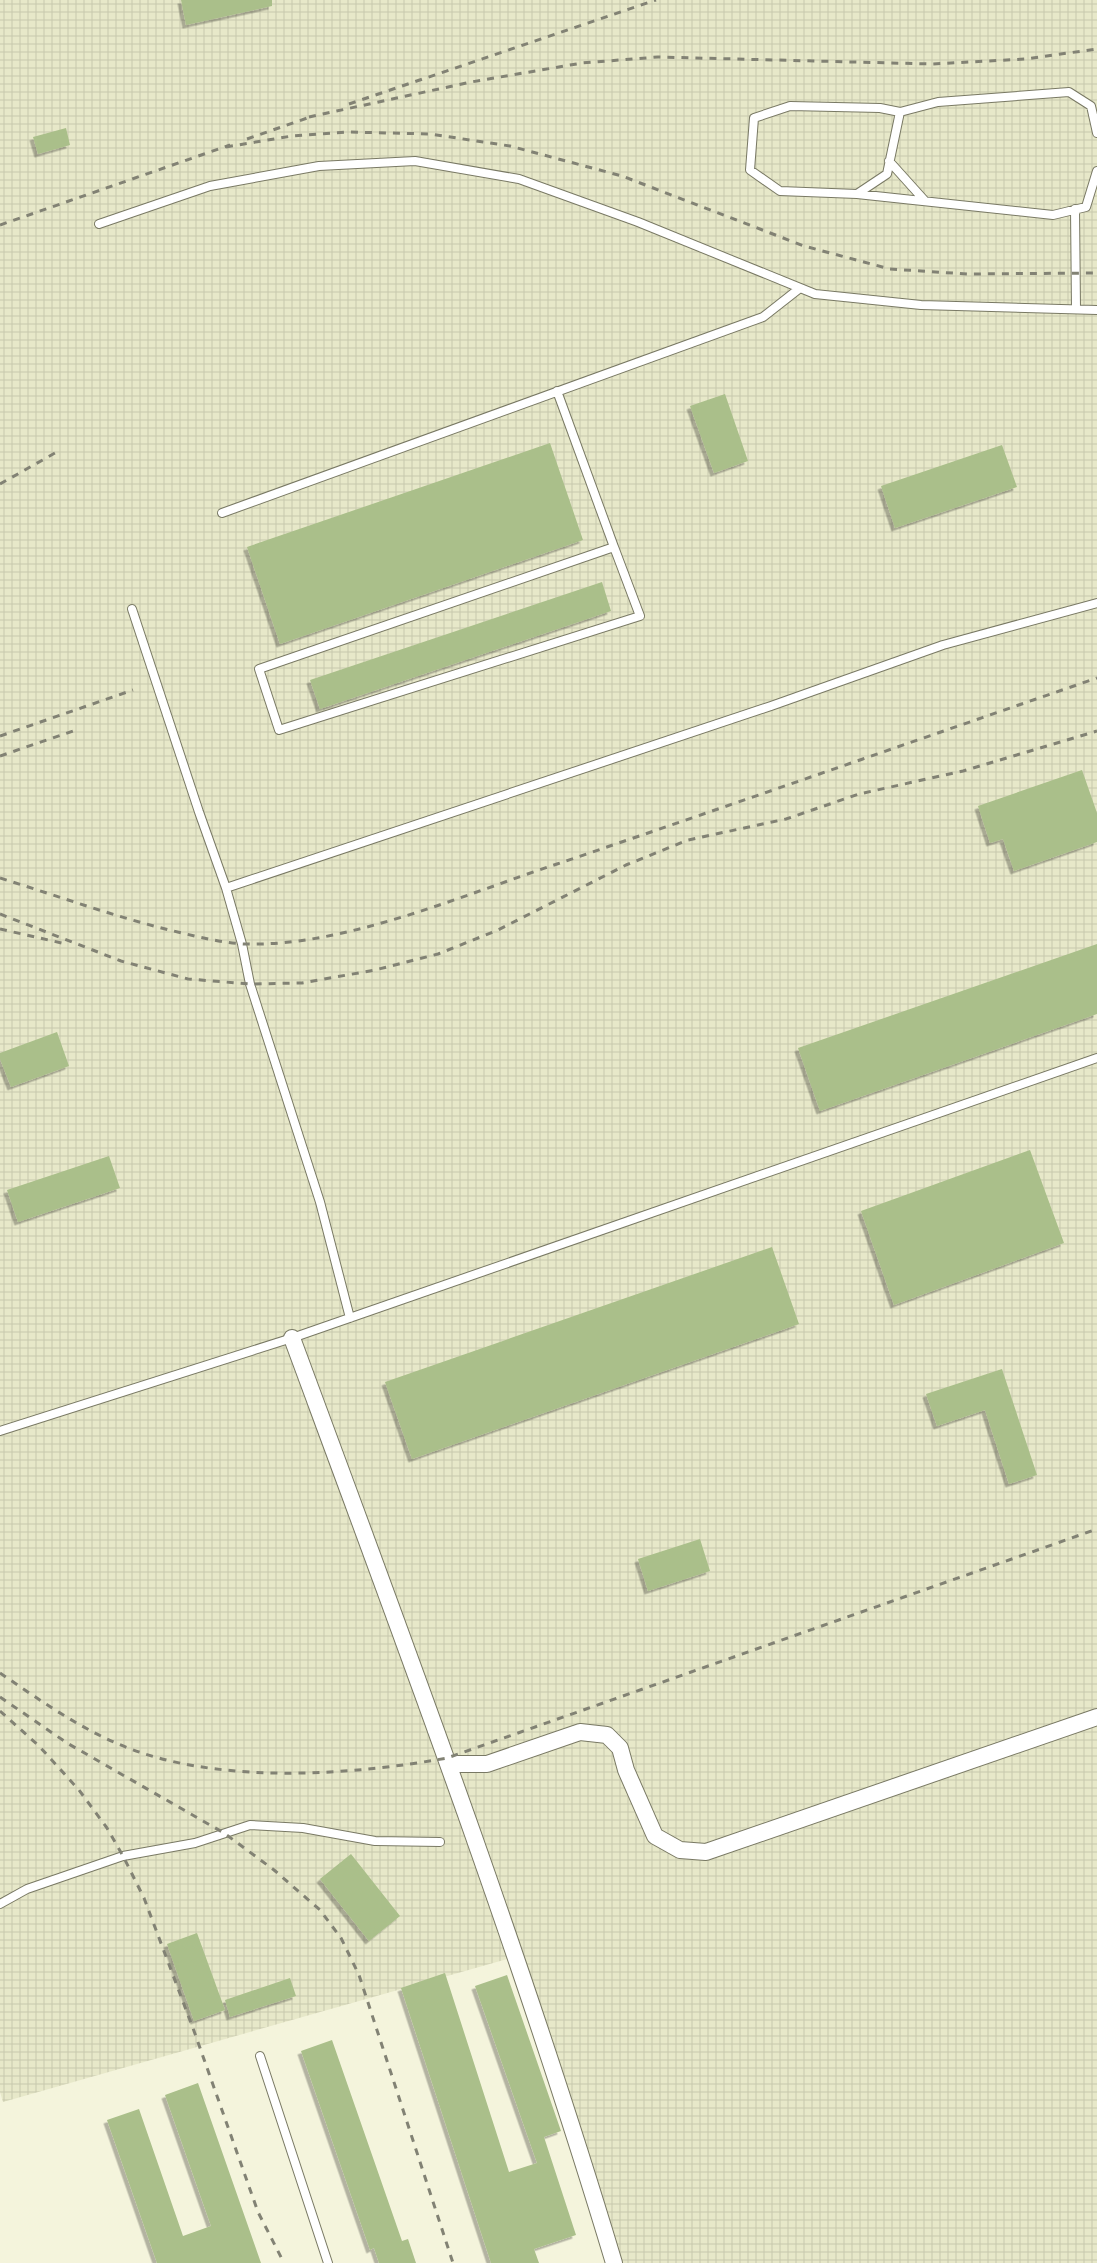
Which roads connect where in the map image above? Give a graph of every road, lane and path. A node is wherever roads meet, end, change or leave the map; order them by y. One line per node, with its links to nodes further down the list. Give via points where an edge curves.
1 (900, 112): 2 (lane, via 938,102 1069,92 1091,106); 3 (lane); 6 (lane, via 880,108 790,106 754,118 750,170 780,191)
2 (1097, 133)
3 (889, 161): 6 (lane, via 887,174); 7 (lane)
4 (1097, 171): 5 (lane)
5 (1095, 186): 8 (lane, via 1086,207)
6 (858, 194): 7 (lane)
7 (925, 201): 8 (lane, via 1052,215)
8 (1075, 210): 11 (lane)
9 (99, 224): 10 (lane, via 210,186 319,166 415,161 519,179 638,222)
10 (800, 288): 11 (lane, via 815,294 921,305); 13 (lane, via 763,317)
11 (1076, 309): 12 (lane)
12 (1097, 310)
13 (557, 392): 14 (lane); 15 (lane)
14 (222, 513)
15 (614, 547): 15 (lane, via 259,669 279,730 640,616)
16 (1097, 603): 18 (lane, via 943,645 763,709)
17 (132, 609): 18 (lane)
18 (226, 888): 20 (lane, via 250,984 320,1202)
19 (1097, 1058): 20 (lane)
20 (350, 1318): 21 (lane)
21 (292, 1338): 22 (lane); 24 (street)
22 (0, 1431)
23 (1097, 1716): 24 (street, via 706,1852 680,1850 655,1836 626,1770 620,1748 607,1735 580,1732 487,1764)
24 (448, 1764): 29 (street, via 572,2121)
25 (440, 1842): 26 (lane, via 375,1841 303,1828 250,1825 195,1843 123,1856 27,1889)
26 (0, 1904)
27 (260, 2056): 28 (lane)
28 (328, 2263)
29 (614, 2263)

